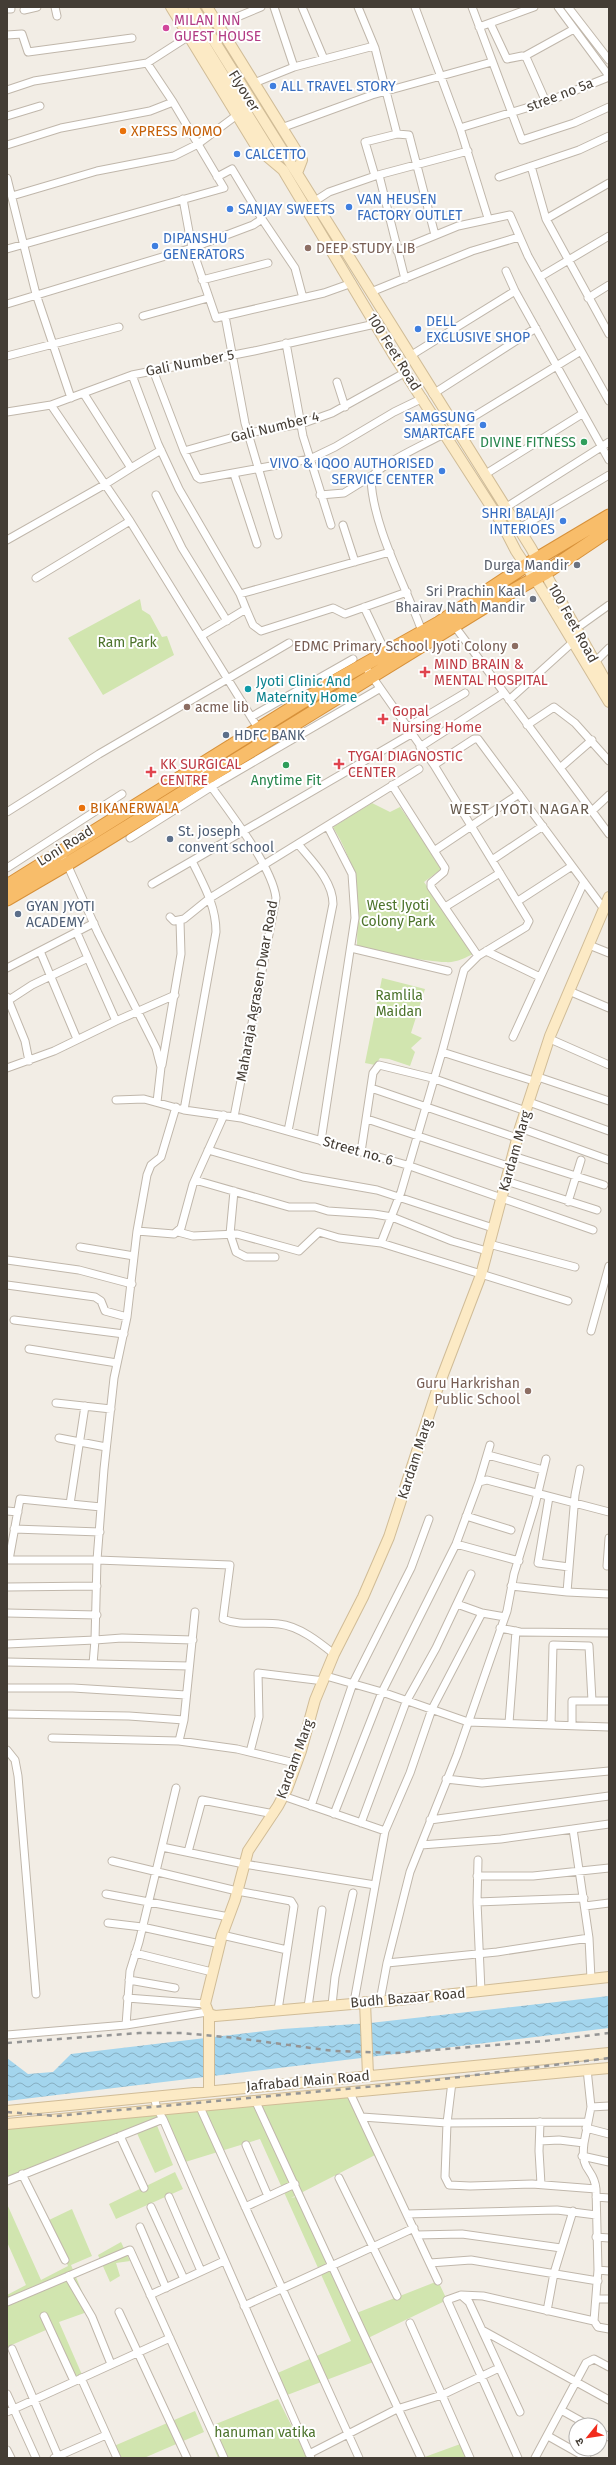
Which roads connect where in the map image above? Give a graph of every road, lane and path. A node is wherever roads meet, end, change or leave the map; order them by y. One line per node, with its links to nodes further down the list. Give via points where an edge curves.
1 (37, 7): 16 (street)
2 (55, 7): 17 (street)
3 (171, 7): 23 (main road, 100 Feet Road)
4 (181, 7): 53 (main road, Flyover)
5 (193, 7): 54 (main road, Flyover)
6 (207, 7): 19 (main road)
7 (274, 7): 31 (street)
8 (302, 7): 27 (street)
9 (358, 7): 25 (street)
10 (415, 7): 33 (street)
11 (472, 7): 20 (street)
12 (534, 7): 18 (street)
13 (558, 7): 21 (street)
14 (568, 7): 28 (street)
15 (258, 8): 19 (street)
16 (24, 10)
17 (57, 16)
18 (490, 23): 20 (street); 26 (street, via 507,59)
19 (218, 24): 34 (main road)
20 (480, 27): 29 (street)
21 (574, 29): 26 (street); 32 (street)
22 (7, 35): 24 (street, via 22,34 28,52)
23 (189, 36): 30 (street); 42 (main road, 100 Feet Road)
24 (132, 38)
25 (374, 46): 27 (street); 36 (street)
26 (525, 56): 38 (street)
27 (324, 59): 31 (street)
28 (609, 60)
29 (492, 62): 33 (street); 41 (street)
30 (147, 63): 35 (street, via 34,81); 37 (street)
31 (294, 67): 34 (street)
32 (609, 76): 38 (street, stree no 5a)
33 (442, 77): 36 (street); 45 (street)
34 (254, 83): 44 (main road)
35 (7, 90)
36 (387, 91): 44 (street); 46 (street)
37 (173, 102): 48 (street); 49 (street, via 150,111 84,123)
38 (546, 102): 41 (street, stree no 5a)
39 (40, 106): 43 (street)
40 (609, 107): 41 (street, via 574,123 522,140)
41 (511, 114): 45 (street, stree no 5a)
42 (237, 115): 48 (street); 53 (main road, 100 Feet Road, via 257,148)
43 (7, 116)
44 (284, 127): 54 (main road, via 302,160)
45 (460, 128): 50 (street)
46 (397, 134): 51 (street, via 409,135); 55 (street, via 365,142)
47 (609, 136): 52 (street)
48 (198, 144): 56 (street); 60 (street, via 163,160 97,171)
49 (7, 145)
50 (468, 151): 51 (street); 63 (street)
51 (418, 166): 55 (street); 66 (street)
52 (531, 166): 57 (street); 65 (street)
53 (283, 170): 79 (main road, 100 Feet Road)
54 (297, 173): 62 (main road, 100 Feet Road)
55 (377, 176): 62 (street, via 329,192); 72 (street)
56 (217, 177): 61 (street, via 224,188); 64 (street, via 232,169)
57 (499, 177)
58 (7, 178): 60 (street)
59 (609, 184): 65 (street)
60 (12, 196): 69 (street)
61 (183, 199): 69 (street); 70 (street)
62 (315, 201): 81 (main road, 100 Feet Road)
63 (488, 218): 66 (street); 68 (street, via 510,215)
64 (262, 219): 70 (street, via 253,225); 85 (street, via 295,268)
65 (546, 219): 73 (street)
66 (435, 235): 72 (street)
67 (609, 236): 73 (street)
68 (519, 237): 76 (street); 77 (street, via 472,252)
69 (24, 244): 71 (street); 83 (street)
70 (192, 248): 78 (street); 83 (street)
71 (7, 249)
72 (397, 251): 77 (street)
73 (567, 259): 76 (street); 86 (street)
74 (268, 263): 78 (street)
75 (506, 271): 82 (street)
76 (540, 277): 96 (street)
77 (405, 279): 81 (street)
78 (202, 280): 84 (street)
79 (352, 283): 85 (street); 90 (main road, 100 Feet Road)
80 (609, 285): 86 (street)
81 (371, 292): 99 (main road, 100 Feet Road)
82 (515, 292): 92 (street); 99 (street)
83 (36, 294): 87 (street); 94 (street)
84 (208, 298): 88 (street); 89 (street, via 215,317)
85 (303, 298): 89 (street)
86 (588, 298): 93 (street)
87 (7, 304)
88 (143, 316)
89 (225, 316): 97 (street)
90 (375, 324): 95 (street, Gali Number 5); 103 (main road, 100 Feet Road)
91 (119, 327): 94 (street)
92 (536, 328): 101 (street); 107 (street)
93 (609, 334)
94 (53, 343): 98 (street); 108 (street)
95 (286, 343): 97 (street, Gali Number 5); 115 (street)
96 (581, 351): 101 (street); 110 (street)
97 (232, 355): 102 (street, Gali Number 5); 117 (street)
98 (7, 356)
99 (410, 356): 100 (main road, 100 Feet Road)
100 (416, 366): 103 (main road); 107 (main road, 100 Feet Road)
101 (556, 367): 114 (street); 116 (street)
102 (153, 370): 104 (street, Gali Number 5); 122 (street)
103 (406, 372): 109 (main road, 100 Feet Road); 112 (street, Gali Number 4)
104 (132, 375): 106 (street, Gali Number 5); 121 (street)
105 (337, 382): 112 (street)
106 (84, 394): 108 (street, Gali Number 5); 125 (street)
107 (433, 394): 116 (main road, 100 Feet Road)
108 (71, 398): 111 (street, Gali Number 5)
109 (423, 398): 118 (main road, 100 Feet Road); 123 (street)
110 (609, 401)
111 (51, 405): 113 (street, Gali Number 5); 131 (street)
112 (345, 407): 115 (street, Gali Number 4)
113 (7, 412)
114 (582, 414): 120 (street); 129 (street)
115 (301, 424): 117 (street, Gali Number 4); 123 (street)
116 (455, 428): 129 (main road, 100 Feet Road)
117 (248, 433): 122 (street, Gali Number 4); 126 (street)
118 (444, 434): 128 (street, via 401,456); 146 (main road, 100 Feet Road)
119 (609, 442): 120 (street)
120 (602, 447): 124 (street); 134 (street)
121 (161, 450): 125 (street); 150 (street, via 182,495)
122 (184, 451): 127 (street, via 199,479)
123 (310, 459): 126 (street); 132 (street)
124 (609, 460)
125 (131, 468): 131 (street)
126 (257, 469): 127 (street); 141 (street)
127 (234, 474): 143 (street)
128 (373, 475): 132 (street, via 344,493); 144 (street, via 375,503)
129 (484, 475): 134 (main road, 100 Feet Road)
130 (609, 475): 139 (street)
131 (104, 486): 136 (street); 142 (street)
132 (320, 495): 137 (street)
133 (156, 496): 154 (street, via 182,548)
134 (505, 508): 139 (main road, 100 Feet Road)
135 (609, 516): 146 (highway, Loni Road)
136 (130, 521): 148 (street); 158 (street)
137 (331, 525)
138 (343, 525): 145 (street)
139 (518, 529): 146 (main road, 100 Feet Road)
140 (609, 530): 147 (highway, Loni Road)
141 (278, 535)
142 (7, 540)
143 (257, 544)
144 (390, 552): 145 (street); 149 (street)
145 (355, 562): 150 (street)
146 (530, 562): 147 (main road, 100 Feet Road); 155 (highway, Loni Road)
147 (540, 576): 155 (highway, Loni Road); 159 (main road, 100 Feet Road); 164 (main road, 100 Feet Road)
148 (36, 578)
149 (407, 592): 152 (street); 157 (street)
150 (240, 594): 153 (street)
151 (609, 605): 156 (street)
152 (364, 607): 153 (street, via 345,614 333,608 262,631 253,625); 162 (street)
153 (246, 609): 154 (street)
154 (227, 621): 158 (street)
155 (451, 621): 162 (highway, Loni Road); 166 (highway, Loni Road); 171 (street)
156 (581, 624)
157 (420, 626)
158 (201, 636): 167 (street)
159 (573, 642): 172 (street); 173 (main road, 100 Feet Road)
160 (289, 643): 167 (street)
161 (609, 648): 164 (street)
162 (386, 653): 165 (highway, Loni Road)
163 (353, 659): 174 (street)
164 (595, 662): 168 (main road, 100 Feet Road)
165 (364, 665): 166 (street); 178 (highway, Loni Road)
166 (371, 677): 169 (street); 178 (highway, Loni Road)
167 (227, 679): 174 (street); 191 (street, via 99,754)
168 (609, 687)
169 (379, 688): 176 (street); 185 (street)
170 (465, 693): 176 (street)
171 (504, 693): 172 (street); 180 (street)
172 (509, 700): 175 (street)
173 (609, 702)
174 (251, 717): 178 (street)
175 (527, 725): 179 (street, via 554,707); 183 (street)
176 (406, 728): 177 (street)
177 (410, 734): 180 (street); 195 (street)
178 (263, 736): 185 (highway, Loni Road)
179 (592, 740): 181 (street); 183 (street)
180 (420, 747): 182 (street)
181 (609, 761)
182 (434, 765): 188 (street, via 477,738); 194 (street)
183 (560, 768): 190 (street)
184 (420, 769): 186 (street)
185 (205, 778): 195 (street, Maharaja Agrasen Dwar Road); 197 (street); 200 (highway, Loni Road); 203 (highway, Loni Road)
186 (392, 785): 193 (street); 199 (street)
187 (122, 794): 206 (street)
188 (519, 794): 192 (street); 194 (street)
189 (609, 795): 190 (street)
190 (592, 811): 196 (street)
191 (7, 812)
192 (543, 826): 201 (street); 205 (street)
193 (328, 827): 198 (street); 222 (street, via 352,874 355,918)
194 (471, 827): 199 (street); 201 (street)
195 (243, 832): 202 (street); 204 (street, Maharaja Agrasen Dwar Road)
196 (609, 834)
197 (130, 838)
198 (298, 844): 204 (street); 260 (street, via 327,882 333,895 333,904)
199 (434, 851): 215 (street, via 445,869 430,886)
200 (60, 853): 203 (street); 210 (highway, Loni Road)
201 (492, 860): 207 (street)
202 (192, 861): 209 (street); 212 (street)
203 (67, 864): 213 (highway, Loni Road); 219 (street)
204 (263, 866): 212 (street); 257 (street, Maharaja Agrasen Dwar Road, via 272,882 276,898)
205 (572, 866): 208 (street); 214 (street)
206 (7, 868)
207 (500, 872): 214 (street); 215 (street)
208 (584, 882): 216 (street); 231 (street)
209 (152, 884)
210 (7, 886)
211 (609, 897): 216 (main road, Kardam Marg)
212 (210, 898): 218 (street); 255 (street, via 216,932)
213 (7, 899)
214 (518, 901): 224 (street, via 528,918 528,925)
215 (445, 907): 226 (street)
216 (604, 909): 221 (main road, Kardam Marg)
217 (170, 917): 218 (street, via 174,921)
218 (180, 921): 233 (street, via 181,954)
219 (94, 923): 220 (street); 236 (street)
220 (77, 933): 223 (street); 227 (street)
221 (589, 945): 225 (street); 232 (main road, Kardam Marg)
222 (351, 948): 229 (street); 264 (street)
223 (40, 951): 228 (street); 230 (street)
224 (486, 951): 226 (street); 231 (street)
225 (609, 953)
226 (478, 956): 241 (street, via 461,976)
227 (88, 958): 230 (street); 237 (street)
228 (7, 968)
229 (448, 971)
230 (52, 976): 234 (street); 239 (street)
231 (540, 977): 238 (street)
232 (569, 991): 235 (street); 240 (main road, Kardam Marg)
233 (175, 995): 236 (street); 244 (street)
234 (8, 998): 242 (street, via 25,1041)
235 (609, 1008)
236 (138, 1012): 237 (street); 244 (street, via 152,1039)
237 (116, 1021): 239 (street)
238 (513, 1037)
239 (77, 1039): 242 (street)
240 (550, 1040): 243 (street); 247 (main road, Kardam Marg)
241 (442, 1052): 246 (street); 247 (street)
242 (29, 1061): 245 (street)
243 (609, 1065)
244 (161, 1067): 251 (street)
245 (7, 1068)
246 (432, 1078): 248 (street, via 379,1065 373,1073); 252 (street); 253 (street)
247 (538, 1079): 250 (street); 253 (main road, Kardam Marg)
248 (371, 1088): 252 (street); 258 (street)
249 (116, 1100): 251 (street, Street no. 6, via 136,1098)
250 (609, 1101)
251 (158, 1102): 254 (street, Street no. 6)
252 (425, 1106): 262 (street); 263 (street)
253 (528, 1106): 259 (main road, Kardam Marg); 261 (street)
254 (176, 1107): 255 (street, Street no. 6); 284 (street, via 161,1157 151,1164 147,1175)
255 (184, 1110): 256 (street, Street no. 6)
256 (224, 1115): 257 (street, Street no. 6); 265 (street)
257 (234, 1117): 260 (street, Street no. 6)
258 (366, 1119): 262 (street); 266 (street)
259 (520, 1128): 263 (main road, Kardam Marg); 269 (street)
260 (288, 1131): 264 (street, Street no. 6)
261 (609, 1131)
262 (416, 1135): 270 (street); 271 (street)
263 (517, 1138): 267 (main road, Kardam Marg)
264 (321, 1141): 266 (street, Street no. 6)
265 (208, 1150): 273 (street); 277 (street, via 282,1172 377,1190)
266 (362, 1152): 270 (street, Street no. 6)
267 (513, 1156): 271 (main road, Kardam Marg); 272 (street)
268 (581, 1160): 272 (street)
269 (609, 1160)
270 (407, 1165): 277 (street); 278 (street, Street no. 6)
271 (511, 1167): 274 (main road, Kardam Marg)
272 (576, 1176): 275 (street); 279 (street)
273 (195, 1180): 276 (street); 285 (street)
274 (506, 1181): 278 (main road, Kardam Marg); 279 (street)
275 (604, 1185)
276 (234, 1191): 281 (street, via 289,1207 315,1207 328,1211); 286 (street)
277 (398, 1198): 281 (street); 282 (street)
278 (501, 1199): 282 (main road, Kardam Marg); 283 (street, Street no. 6)
279 (568, 1202): 280 (street)
280 (597, 1210)
281 (392, 1217): 287 (street); 289 (street, via 452,1241)
282 (493, 1228): 289 (main road, Kardam Marg)
283 (593, 1230)
284 (137, 1231): 285 (street, via 167,1234); 290 (street)
285 (178, 1232): 286 (street, via 193,1236)
286 (230, 1234): 287 (street, via 244,1235 294,1251 303,1249 318,1232 339,1238); 291 (street, via 236,1252 246,1257)
287 (381, 1243): 295 (street)
288 (80, 1246): 290 (street)
289 (488, 1247): 294 (street); 295 (main road, Kardam Marg)
290 (134, 1256): 296 (street)
291 (275, 1257)
292 (7, 1260): 296 (street, via 79,1270)
293 (609, 1266): 301 (street)
294 (575, 1267)
295 (481, 1275): 298 (street); 354 (main road, Kardam Marg, via 437,1390 389,1537 363,1598)
296 (132, 1284): 299 (street)
297 (7, 1285): 299 (street, via 95,1297 101,1301 105,1311)
298 (568, 1301)
299 (127, 1317): 302 (street)
300 (14, 1320): 302 (street)
301 (591, 1331)
302 (124, 1334): 304 (street)
303 (29, 1349): 304 (street)
304 (118, 1363): 307 (street)
305 (56, 1403): 306 (street)
306 (85, 1406): 307 (street); 309 (street)
307 (111, 1410): 311 (street)
308 (59, 1438): 309 (street)
309 (79, 1442): 311 (street); 320 (street)
310 (490, 1445): 312 (street)
311 (106, 1447): 321 (street)
312 (488, 1455): 315 (street); 316 (street)
313 (546, 1459): 315 (street)
314 (580, 1469): 319 (street)
315 (543, 1470): 317 (street)
316 (479, 1482): 317 (street, via 487,1480); 325 (street)
317 (537, 1494): 318 (street); 333 (street)
318 (549, 1497): 319 (street); 335 (street, via 538,1562)
319 (575, 1503): 324 (street); 335 (street)
320 (70, 1504): 321 (street); 323 (street, via 20,1499)
321 (101, 1507): 329 (street)
322 (7, 1511): 323 (street)
323 (18, 1512): 328 (street)
324 (609, 1512)
325 (466, 1516): 327 (street); 331 (street)
326 (429, 1520): 359 (street, via 411,1568)
327 (511, 1530)
328 (12, 1532): 329 (street); 332 (street, via 9,1560)
329 (100, 1532): 332 (street)
330 (609, 1538): 334 (street)
331 (456, 1544): 333 (street); 361 (street)
332 (97, 1560): 337 (street); 354 (street, via 230,1565 223,1619 234,1623 287,1626 310,1637)
333 (519, 1561): 338 (street)
334 (607, 1566)
335 (569, 1567): 340 (street)
336 (471, 1574): 342 (street)
337 (97, 1586): 339 (street); 346 (street)
338 (511, 1586): 340 (street); 347 (street)
339 (7, 1587)
340 (567, 1592): 341 (street)
341 (609, 1594)
342 (457, 1604): 345 (street); 365 (street)
343 (195, 1612): 352 (street)
344 (7, 1613): 346 (street)
345 (482, 1613): 347 (street); 366 (street)
346 (96, 1615): 351 (street)
347 (505, 1617): 348 (street)
348 (500, 1628): 349 (street); 369 (street)
349 (516, 1631): 350 (street); 370 (street)
350 (609, 1633)
351 (95, 1640): 352 (street); 353 (street); 356 (street)
352 (193, 1640): 357 (street)
353 (7, 1644)
354 (334, 1654): 358 (main road, Kardam Marg)
355 (7, 1662): 356 (street)
356 (93, 1664): 357 (street)
357 (190, 1666): 362 (street)
358 (325, 1678): 359 (street); 377 (street, via 258,1673 259,1717); 378 (main road, Kardam Marg)
359 (353, 1683): 361 (street); 384 (street)
360 (7, 1688): 362 (street, via 73,1688)
361 (382, 1692): 365 (street); 386 (street)
362 (186, 1694): 368 (street)
363 (592, 1701): 364 (street); 371 (street, via 589,1646 553,1645); 372 (street, via 572,1701)
364 (609, 1701)
365 (406, 1702): 366 (street); 388 (street)
366 (432, 1709): 369 (street); 391 (street, via 410,1773)
367 (7, 1714): 368 (street, via 129,1716)
368 (184, 1720): 375 (street)
369 (468, 1722): 370 (street); 380 (street)
370 (509, 1723): 371 (street)
371 (551, 1725): 372 (street)
372 (572, 1725): 373 (street)
373 (609, 1727)
374 (52, 1738): 375 (street)
375 (179, 1741): 377 (street)
376 (7, 1750): 427 (street, via 15,1760 18,1776)
377 (250, 1752): 378 (street)
378 (295, 1763): 382 (main road, Kardam Marg)
379 (609, 1772): 380 (street, via 482,1783)
380 (446, 1779): 387 (street)
381 (176, 1788): 393 (street)
382 (283, 1796): 384 (street); 385 (main road, Kardam Marg)
383 (609, 1796): 387 (street)
384 (311, 1806): 386 (street)
385 (274, 1814): 394 (street, via 202,1800); 397 (main road, Kardam Marg, via 254,1841)
386 (334, 1814): 388 (street)
387 (430, 1820): 392 (street)
388 (360, 1823): 391 (street)
389 (609, 1824): 390 (street)
390 (572, 1829): 392 (street, via 501,1839); 399 (street)
391 (385, 1831): 402 (street)
392 (420, 1845): 420 (street)
393 (162, 1847): 394 (street); 400 (street)
394 (188, 1852): 397 (street)
395 (478, 1860): 401 (street)
396 (112, 1861): 400 (street)
397 (244, 1864): 402 (street); 403 (main road, Kardam Marg)
398 (609, 1868): 399 (street)
399 (579, 1870): 401 (street, via 533,1876); 406 (street)
400 (156, 1873): 403 (street); 407 (street)
401 (477, 1876): 408 (street)
402 (375, 1885): 430 (street)
403 (237, 1891): 412 (main road, Kardam Marg); 417 (street, via 291,1901 294,1906)
404 (353, 1893): 432 (street, via 335,1977)
405 (106, 1894): 407 (street)
406 (584, 1898): 408 (street); 410 (street)
407 (148, 1901): 412 (street); 414 (street)
408 (477, 1902): 419 (street)
409 (609, 1903): 410 (street)
410 (585, 1906): 415 (street)
411 (322, 1910): 433 (street)
412 (229, 1917): 416 (main road, Kardam Marg)
413 (108, 1923): 414 (street)
414 (142, 1927): 416 (street); 418 (street)
415 (589, 1938): 419 (street); 423 (street)
416 (221, 1939): 417 (street); 421 (main road, Kardam Marg)
417 (287, 1950): 435 (street)
418 (135, 1953): 421 (street); 424 (street)
419 (480, 1953): 420 (street); 426 (street)
420 (387, 1963): 429 (street)
421 (212, 1972): 434 (main road, Kardam Marg)
422 (609, 1977): 423 (main road, Budh Bazaar Road)
423 (591, 1979): 426 (main road, Budh Bazaar Road)
424 (129, 1980): 425 (street); 428 (street)
425 (175, 1988)
426 (481, 1991): 429 (main road, Budh Bazaar Road)
427 (36, 1994)
428 (127, 1998): 434 (street); 436 (street)
429 (380, 2001): 431 (main road, Budh Bazaar Road)
430 (354, 2002): 431 (main road, Budh Bazaar Road); 432 (main road, Budh Bazaar Road)
431 (364, 2002): 441 (main road)
432 (332, 2005): 433 (main road, Budh Bazaar Road)
433 (308, 2007): 435 (main road, Budh Bazaar Road)
434 (207, 2010): 435 (main road, Budh Bazaar Road); 436 (street); 443 (main road, Kardam Marg)
435 (278, 2010)
436 (126, 2025): 437 (street)
437 (7, 2035)
438 (609, 2053): 441 (main road, Jafrabad Main Road)
439 (609, 2068): 440 (main road, Jafrabad Main Road)
440 (587, 2070): 442 (main road, Jafrabad Main Road); 449 (street)
441 (368, 2075): 443 (main road, Jafrabad Main Road)
442 (452, 2082): 444 (main road, Jafrabad Main Road); 455 (street)
443 (209, 2090): 445 (main road, Jafrabad Main Road)
444 (349, 2091): 446 (main road, Jafrabad Main Road); 452 (street)
445 (154, 2096): 450 (street); 451 (main road, Jafrabad Main Road)
446 (254, 2100): 447 (main road, Jafrabad Main Road); 468 (street)
447 (199, 2105): 450 (main road, Jafrabad Main Road); 475 (street)
448 (609, 2106): 449 (street)
449 (591, 2107): 457 (street)
450 (157, 2109): 453 (street); 456 (main road, Jafrabad Main Road)
451 (7, 2111)
452 (362, 2117): 455 (street); 478 (street)
453 (164, 2119): 459 (street); 487 (street)
454 (540, 2122): 455 (street); 457 (street); 460 (street)
455 (447, 2123): 469 (street, via 445,2177 450,2185)
456 (7, 2124)
457 (586, 2125): 458 (street); 461 (street)
458 (609, 2134)
459 (120, 2136): 465 (street); 470 (street)
460 (540, 2141): 461 (street); 469 (street)
461 (584, 2143): 463 (street)
462 (246, 2145): 472 (street)
463 (582, 2156): 464 (street); 471 (street, via 584,2165 595,2180)
464 (609, 2162)
465 (22, 2174): 467 (street); 486 (street)
466 (339, 2178): 484 (street)
467 (7, 2181)
468 (295, 2184): 472 (street); 489 (street)
469 (541, 2184): 471 (street)
470 (144, 2188)
471 (596, 2193): 474 (street); 479 (street)
472 (268, 2196): 475 (street)
473 (169, 2197): 491 (street)
474 (609, 2198)
475 (245, 2206): 499 (street)
476 (151, 2207): 495 (street)
477 (573, 2211): 478 (street); 479 (street); 485 (street)
478 (407, 2214): 481 (street)
479 (596, 2214): 482 (street)
480 (140, 2227): 498 (street)
481 (415, 2232): 484 (street); 485 (street, via 462,2234); 488 (street)
482 (596, 2237): 483 (street); 490 (street)
483 (609, 2238)
484 (372, 2247): 489 (street); 502 (street)
485 (561, 2248): 493 (street)
486 (65, 2260)
487 (224, 2261): 491 (street); 506 (street)
488 (430, 2263): 493 (street, via 472,2260); 496 (street)
489 (332, 2265): 499 (street); 529 (street)
490 (598, 2270): 492 (street); 497 (street)
491 (201, 2271): 495 (street)
492 (609, 2271)
493 (554, 2273): 497 (street); 507 (street)
494 (68, 2276): 500 (street, via 130,2250); 505 (street); 517 (street, via 92,2317)
495 (184, 2279): 498 (street)
496 (438, 2281)
497 (598, 2281): 503 (street)
498 (166, 2288): 500 (street)
499 (283, 2288): 506 (street); 534 (street)
500 (150, 2295): 514 (street)
501 (460, 2295): 507 (street, via 483,2296); 513 (street, via 469,2302); 520 (street, via 447,2300)
502 (397, 2296)
503 (596, 2299): 504 (street); 510 (street)
504 (609, 2299)
505 (7, 2302)
506 (244, 2306): 538 (street)
507 (547, 2311): 510 (street)
508 (119, 2312): 516 (street)
509 (44, 2316): 522 (street)
510 (594, 2321): 512 (street, via 598,2327)
511 (410, 2323): 525 (street)
512 (609, 2329)
513 (482, 2330): 519 (street); 523 (street)
514 (170, 2338): 516 (street); 544 (street)
515 (12, 2348): 526 (street)
516 (138, 2352): 517 (street); 543 (street)
517 (111, 2364): 521 (street)
518 (609, 2367): 523 (street, via 594,2359 590,2360)
519 (499, 2368): 520 (street); 532 (street)
520 (481, 2376): 525 (street); 548 (street)
521 (81, 2378): 522 (street); 535 (street)
522 (74, 2381): 526 (street)
523 (577, 2382): 527 (street); 530 (street)
524 (7, 2394): 528 (street)
525 (442, 2395): 529 (street); 547 (street)
526 (34, 2400): 528 (street); 539 (street)
527 (609, 2400)
528 (14, 2409): 531 (street); 541 (street)
529 (397, 2409): 534 (street); 546 (street)
530 (561, 2410): 533 (street); 536 (street)
531 (7, 2412)
532 (520, 2412)
533 (574, 2417)
534 (347, 2434): 538 (street); 545 (street)
535 (106, 2435): 539 (street); 542 (street)
536 (548, 2436): 549 (street); 550 (street)
537 (7, 2450): 540 (street)
538 (310, 2456)
539 (56, 2457)
540 (11, 2458)
541 (36, 2458)
542 (116, 2458)
543 (187, 2458)
544 (224, 2458)
545 (358, 2458)
546 (422, 2458)
547 (470, 2458)
548 (518, 2458)
549 (535, 2458)
550 (587, 2458)

